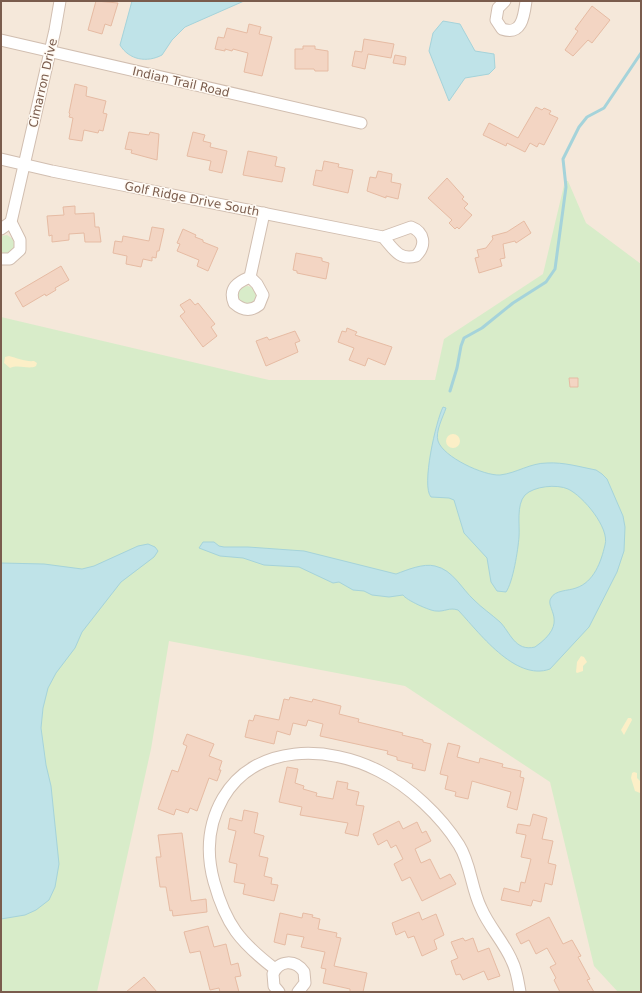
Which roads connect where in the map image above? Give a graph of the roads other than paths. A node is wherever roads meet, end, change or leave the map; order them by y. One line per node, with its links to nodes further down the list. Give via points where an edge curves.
1 (60, 1): 5 (street, Cimarron Drive)
2 (505, 1): 3 (street, via 498,8 496,20 502,29 511,31 516,30 522,23)
3 (526, 1)
4 (1, 40): 5 (street, Indian Trail Road)
5 (50, 52): 6 (street, Indian Trail Road); 8 (street, Cimarron Drive)
6 (361, 124)
7 (1, 159): 8 (street, Golf Ridge Drive South)
8 (23, 165): 9 (street, Golf Ridge Drive South); 10 (street, Cimarron Drive)
9 (264, 213): 11 (street, Golf Ridge Drive South); 13 (street)
10 (6, 225): 12 (street, via 20,240 20,250 10,259)
11 (383, 237)
12 (1, 259)
13 (250, 277)
14 (275, 969): 15 (street, via 272,980); 16 (street, via 284,963 300,967 305,977); 17 (street, via 246,945 228,922 212,872 209,838 220,803 242,776 276,757 308,752 353,761 379,770 408,789 448,831 464,854 481,908 513,962)
15 (279, 992)
16 (298, 992)
17 (520, 992)

